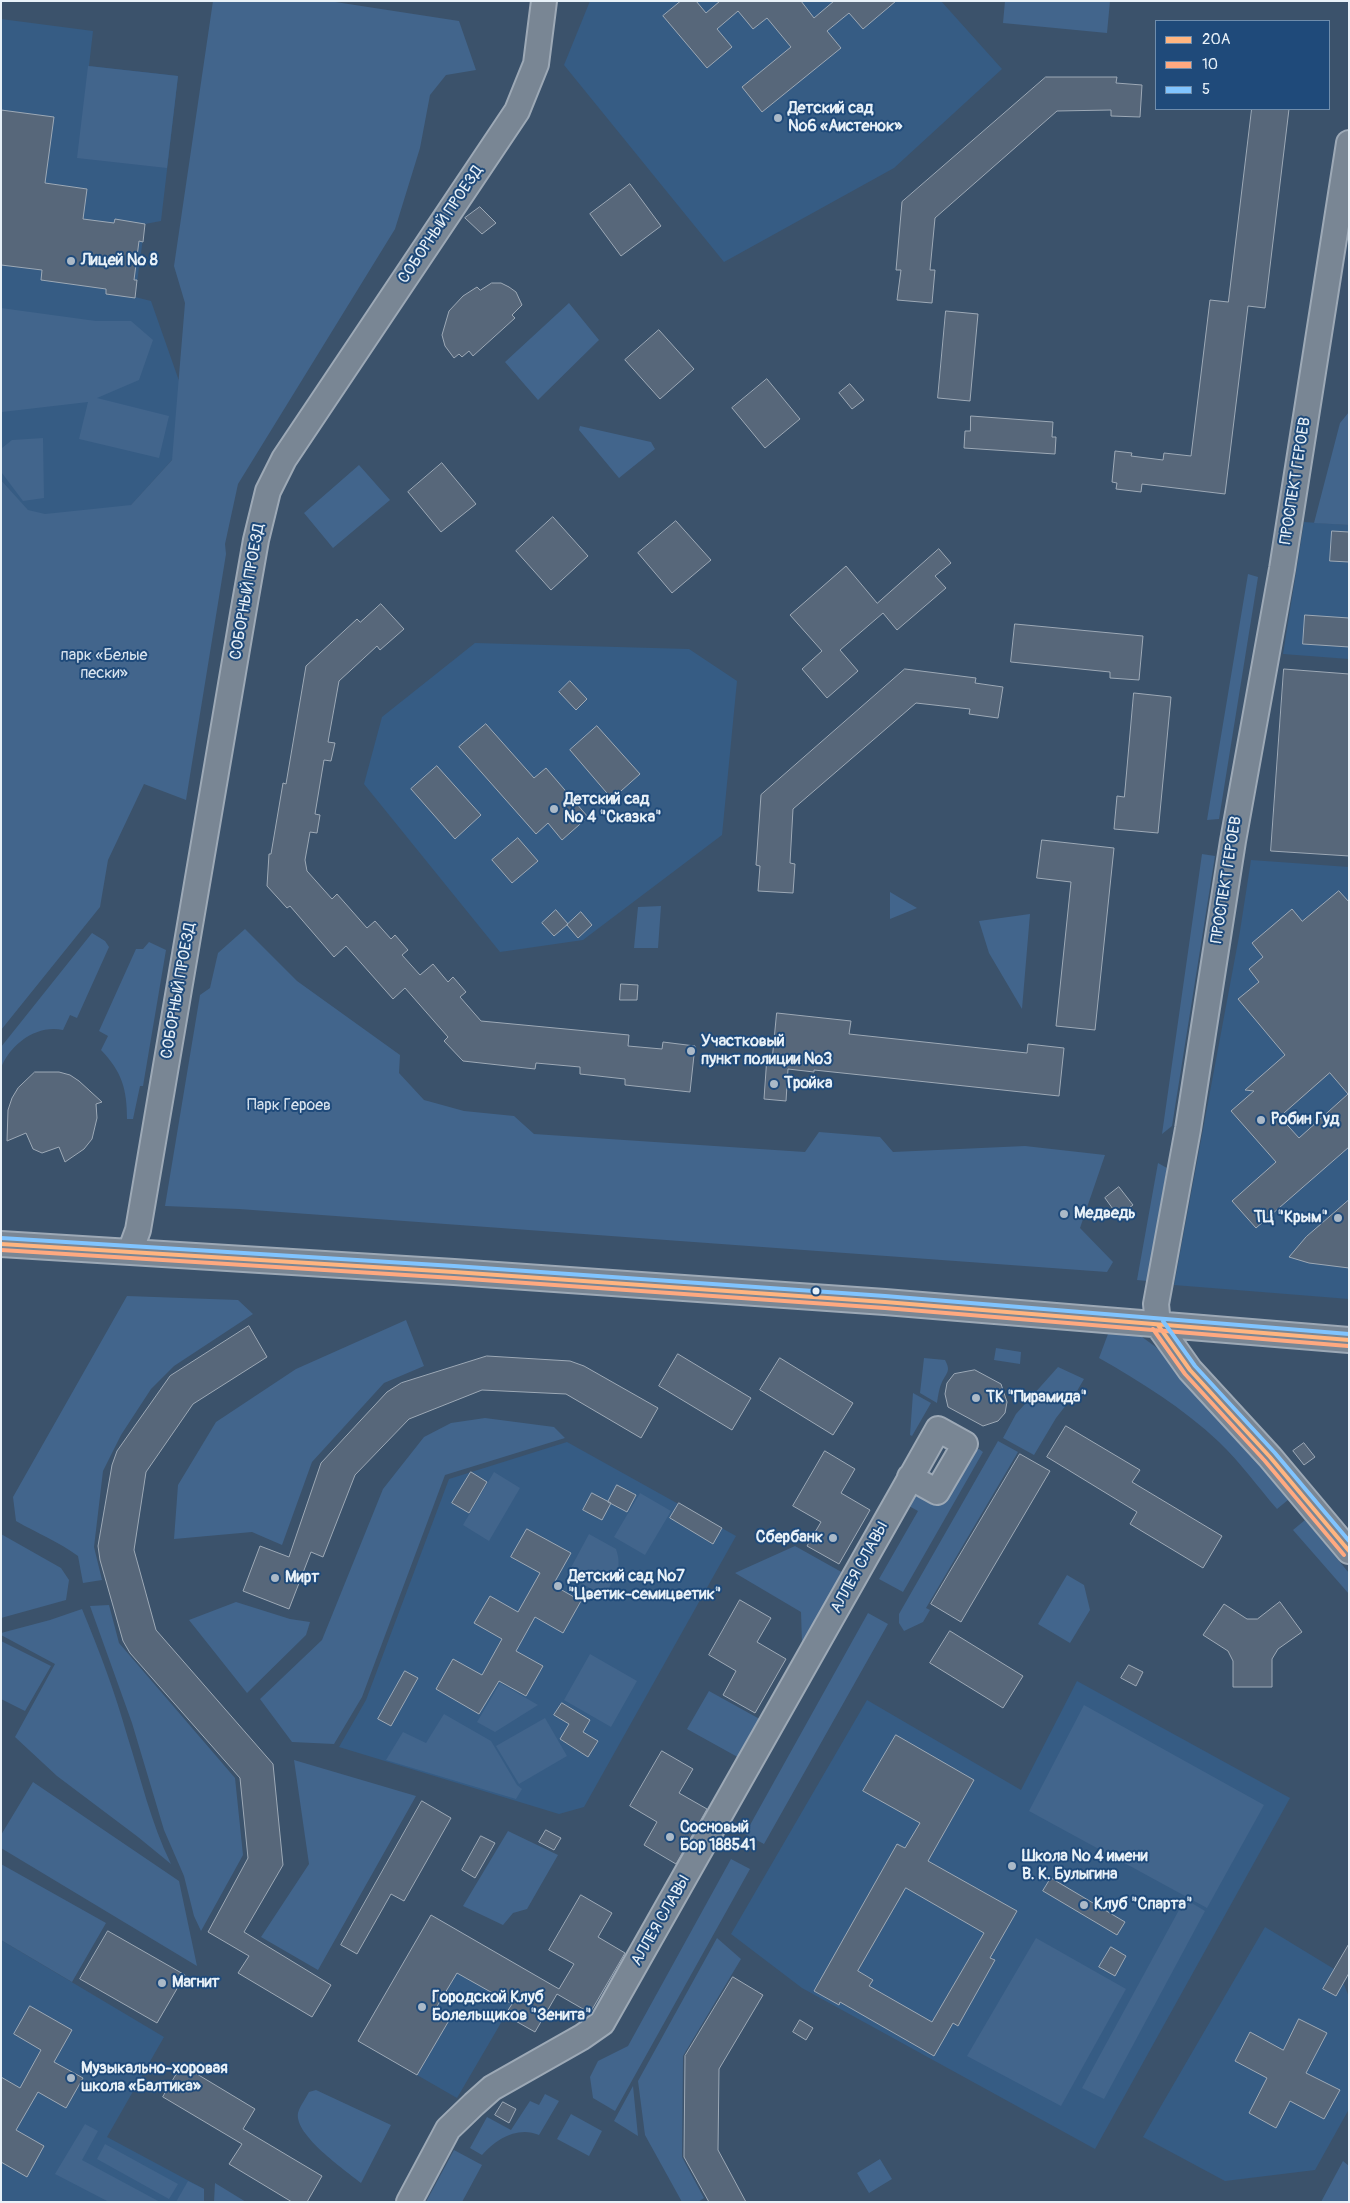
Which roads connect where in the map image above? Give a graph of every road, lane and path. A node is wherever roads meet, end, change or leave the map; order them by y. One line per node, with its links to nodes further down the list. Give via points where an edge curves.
1 (544, 1): 4 (street, СОБОРНЫЙ ПРОЕЗД, via 536,64 517,111 284,459 268,491 244,608 138,1230)
2 (1349, 143): 5 (street, ПРОСПЕКТ ГЕРОЕВ, via 1284,562 1233,841 1188,1129 1158,1290)
3 (1, 1244): 4 (street)
4 (130, 1252): 5 (street, via 854,1299)
5 (1158, 1325): 6 (street); 8 (street, via 1190,1370 1270,1457)
6 (1349, 1340)
7 (910, 1477): 9 (street, АЛЛЕЯ СЛАВЫ, via 602,2023 582,2038 492,2088 474,2104 448,2129)
8 (1349, 1551)
9 (409, 2202)

